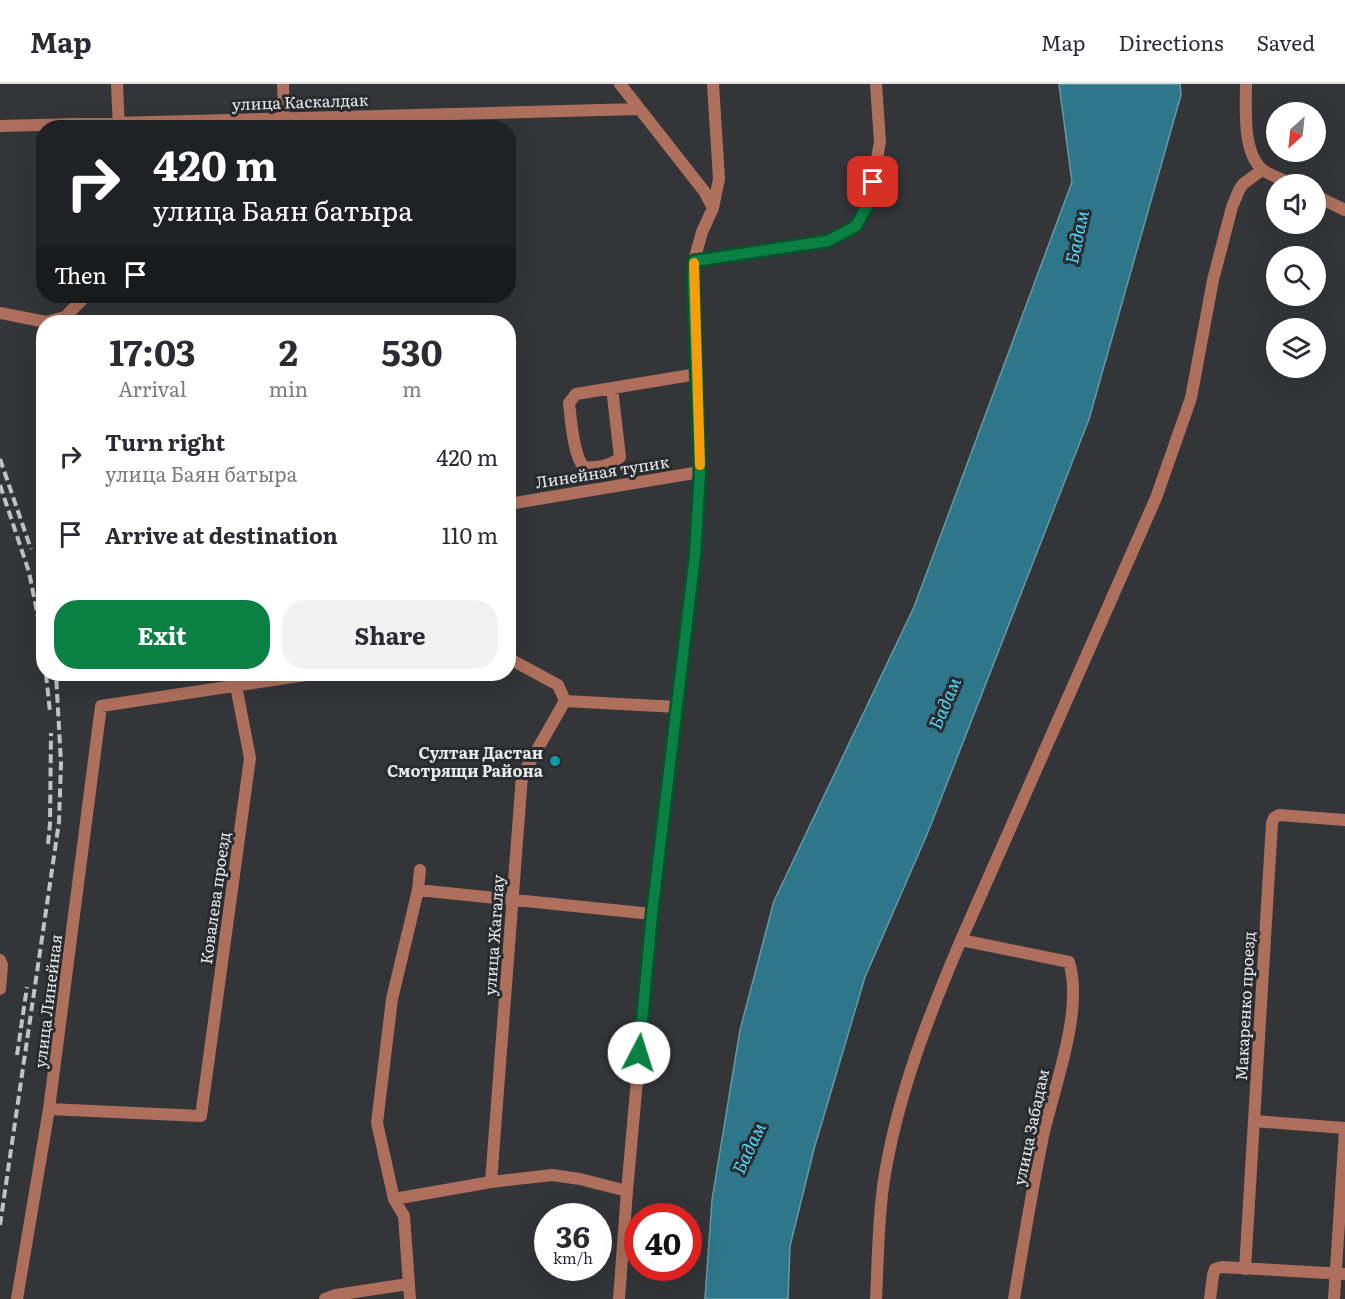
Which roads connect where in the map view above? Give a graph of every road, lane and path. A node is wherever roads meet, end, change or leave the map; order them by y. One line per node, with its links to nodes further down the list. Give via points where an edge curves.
1 (117, 84): 9 (street)
2 (283, 84): 8 (street)
3 (620, 84): 7 (street)
4 (713, 84): 16 (street, via 719,179)
5 (876, 84): 18 (street, via 880,142 869,202 856,226 828,241)
6 (1246, 84): 13 (street, via 1245,130)
7 (638, 109): 8 (street, улица Каскалдак); 16 (street, via 704,191)
8 (284, 117): 10 (street, улица Каскалдак)
9 (119, 120)
10 (222, 120)
11 (0, 126): 12 (street, улица Каскалдак)
12 (36, 126)
13 (1262, 170): 14 (street); 37 (street, via 1243,184 1232,207 1213,280 1191,398 1156,498)
14 (1271, 174)
15 (1326, 200): 17 (street)
16 (713, 208): 18 (street)
17 (1345, 210)
18 (694, 261): 23 (street)
19 (79, 303): 21 (street)
20 (0, 313): 22 (street)
21 (67, 315)
22 (36, 320)
23 (698, 374): 24 (street); 25 (street)
24 (612, 388): 24 (street, via 576,394 569,403 578,455 584,467 603,465 620,457)
25 (700, 472): 26 (street, Линейная тупик); 31 (street, via 695,555)
26 (516, 503)
27 (516, 662): 30 (street, via 558,686)
28 (268, 681): 29 (street)
29 (236, 686): 40 (street, улица Линейная, via 101,706); 40 (street, Ковалева проезд, via 250,758 201,1116)
30 (565, 701): 31 (street); 35 (street, улица Жагалау, via 522,776)
31 (677, 706): 36 (street)
32 (1345, 820): 41 (street, Макаренко проезд, via 1279,815 1272,823)
33 (420, 870): 34 (street)
34 (418, 890): 35 (street); 45 (street, via 392,999 377,1123)
35 (512, 901): 36 (street); 43 (street, улица Жагалау)
36 (652, 914): 44 (street)
37 (961, 940): 53 (street, via 902,1098 884,1181); 54 (street, улица Забадам, via 1069,962 1073,974 1072,1014 1043,1136)
38 (0, 960): 39 (street)
39 (0, 989)
40 (49, 1109): 49 (street, улица Линейная)
41 (1254, 1121): 42 (street); 46 (street, Макаренко проезд)
42 (1345, 1129): 47 (street)
43 (491, 1182): 44 (street, via 552,1175); 45 (street)
44 (627, 1191): 52 (street)
45 (394, 1198): 48 (street, via 404,1216)
46 (1245, 1269): 47 (street); 55 (street, via 1215,1269)
47 (1340, 1274): 56 (street)
48 (408, 1284): 50 (street); 51 (street)
49 (17, 1299)
50 (325, 1299)
51 (410, 1299)
52 (619, 1299)
53 (876, 1299)
54 (1014, 1299)
55 (1210, 1299)
56 (1334, 1299)

